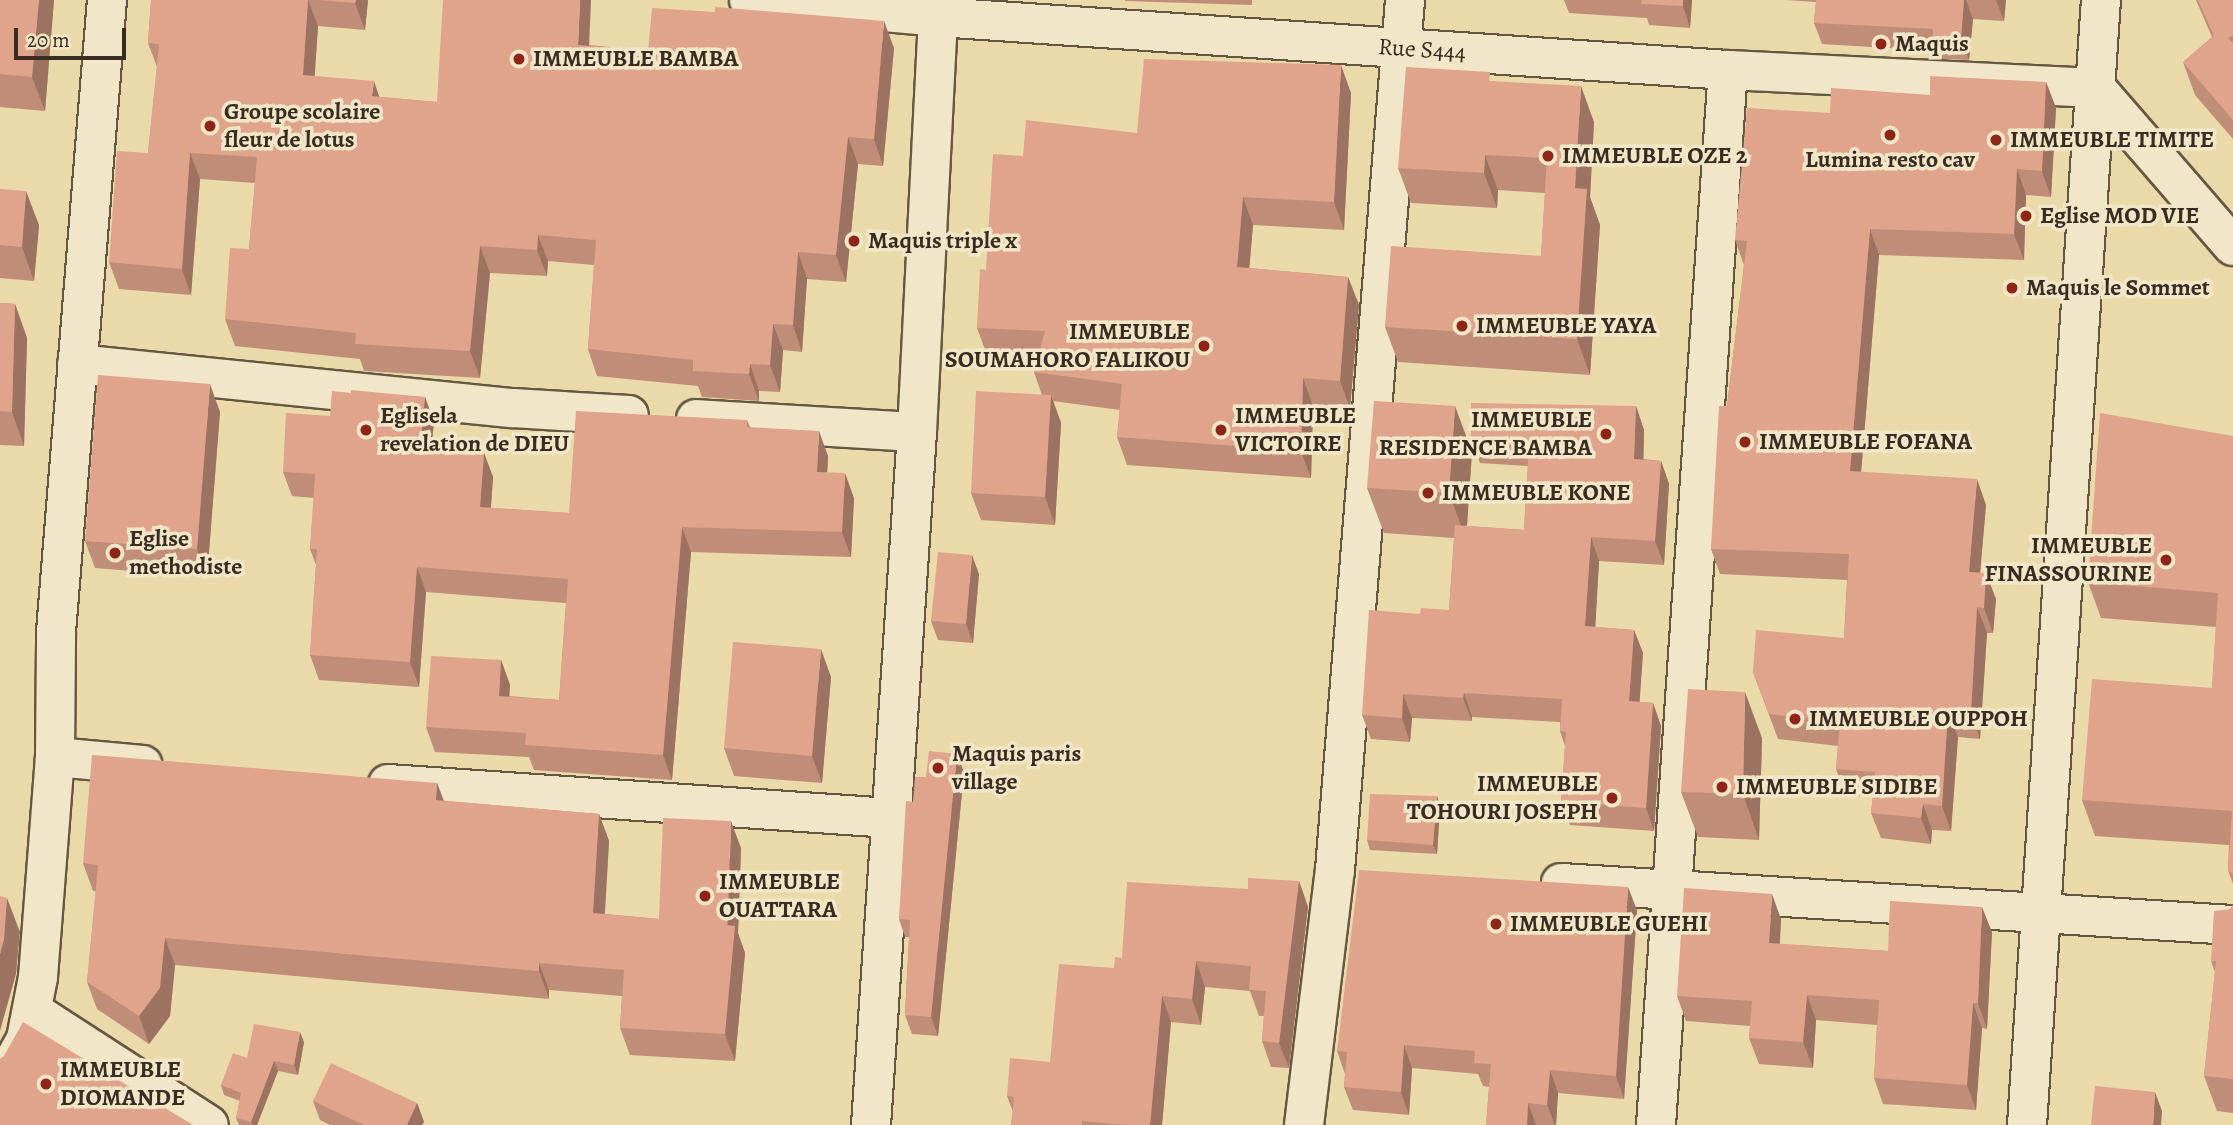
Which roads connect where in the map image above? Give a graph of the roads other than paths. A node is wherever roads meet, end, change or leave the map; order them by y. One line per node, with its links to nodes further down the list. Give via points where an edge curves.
1 (107, 0): 10 (street)
2 (749, 0): 5 (street, Rue S444)
3 (1405, 0): 6 (street)
4 (2101, 0): 8 (street)
5 (939, 9): 6 (street, Rue S444); 11 (street)
6 (1403, 49): 7 (street, Rue S444); 16 (street)
7 (1728, 70): 8 (street, Rue S444); 19 (street)
8 (2096, 88): 9 (street); 20 (street)
9 (2233, 246)
10 (77, 364): 11 (street, via 513,408); 12 (street, via 56,632)
11 (917, 432): 15 (street)
12 (55, 757): 13 (street); 22 (street)
13 (176, 767)
14 (351, 781): 15 (street)
15 (890, 818): 25 (street)
16 (1335, 870): 17 (street); 26 (street)
17 (1377, 873)
18 (1530, 881): 19 (street)
19 (1670, 889): 20 (street); 27 (street)
20 (2043, 912): 21 (street); 28 (street)
21 (2233, 925)
22 (34, 1012): 23 (street, via 26,1039); 24 (street)
23 (0, 1086)
24 (209, 1125)
25 (871, 1125)
26 (1304, 1125)
27 (1656, 1125)
28 (2027, 1125)

